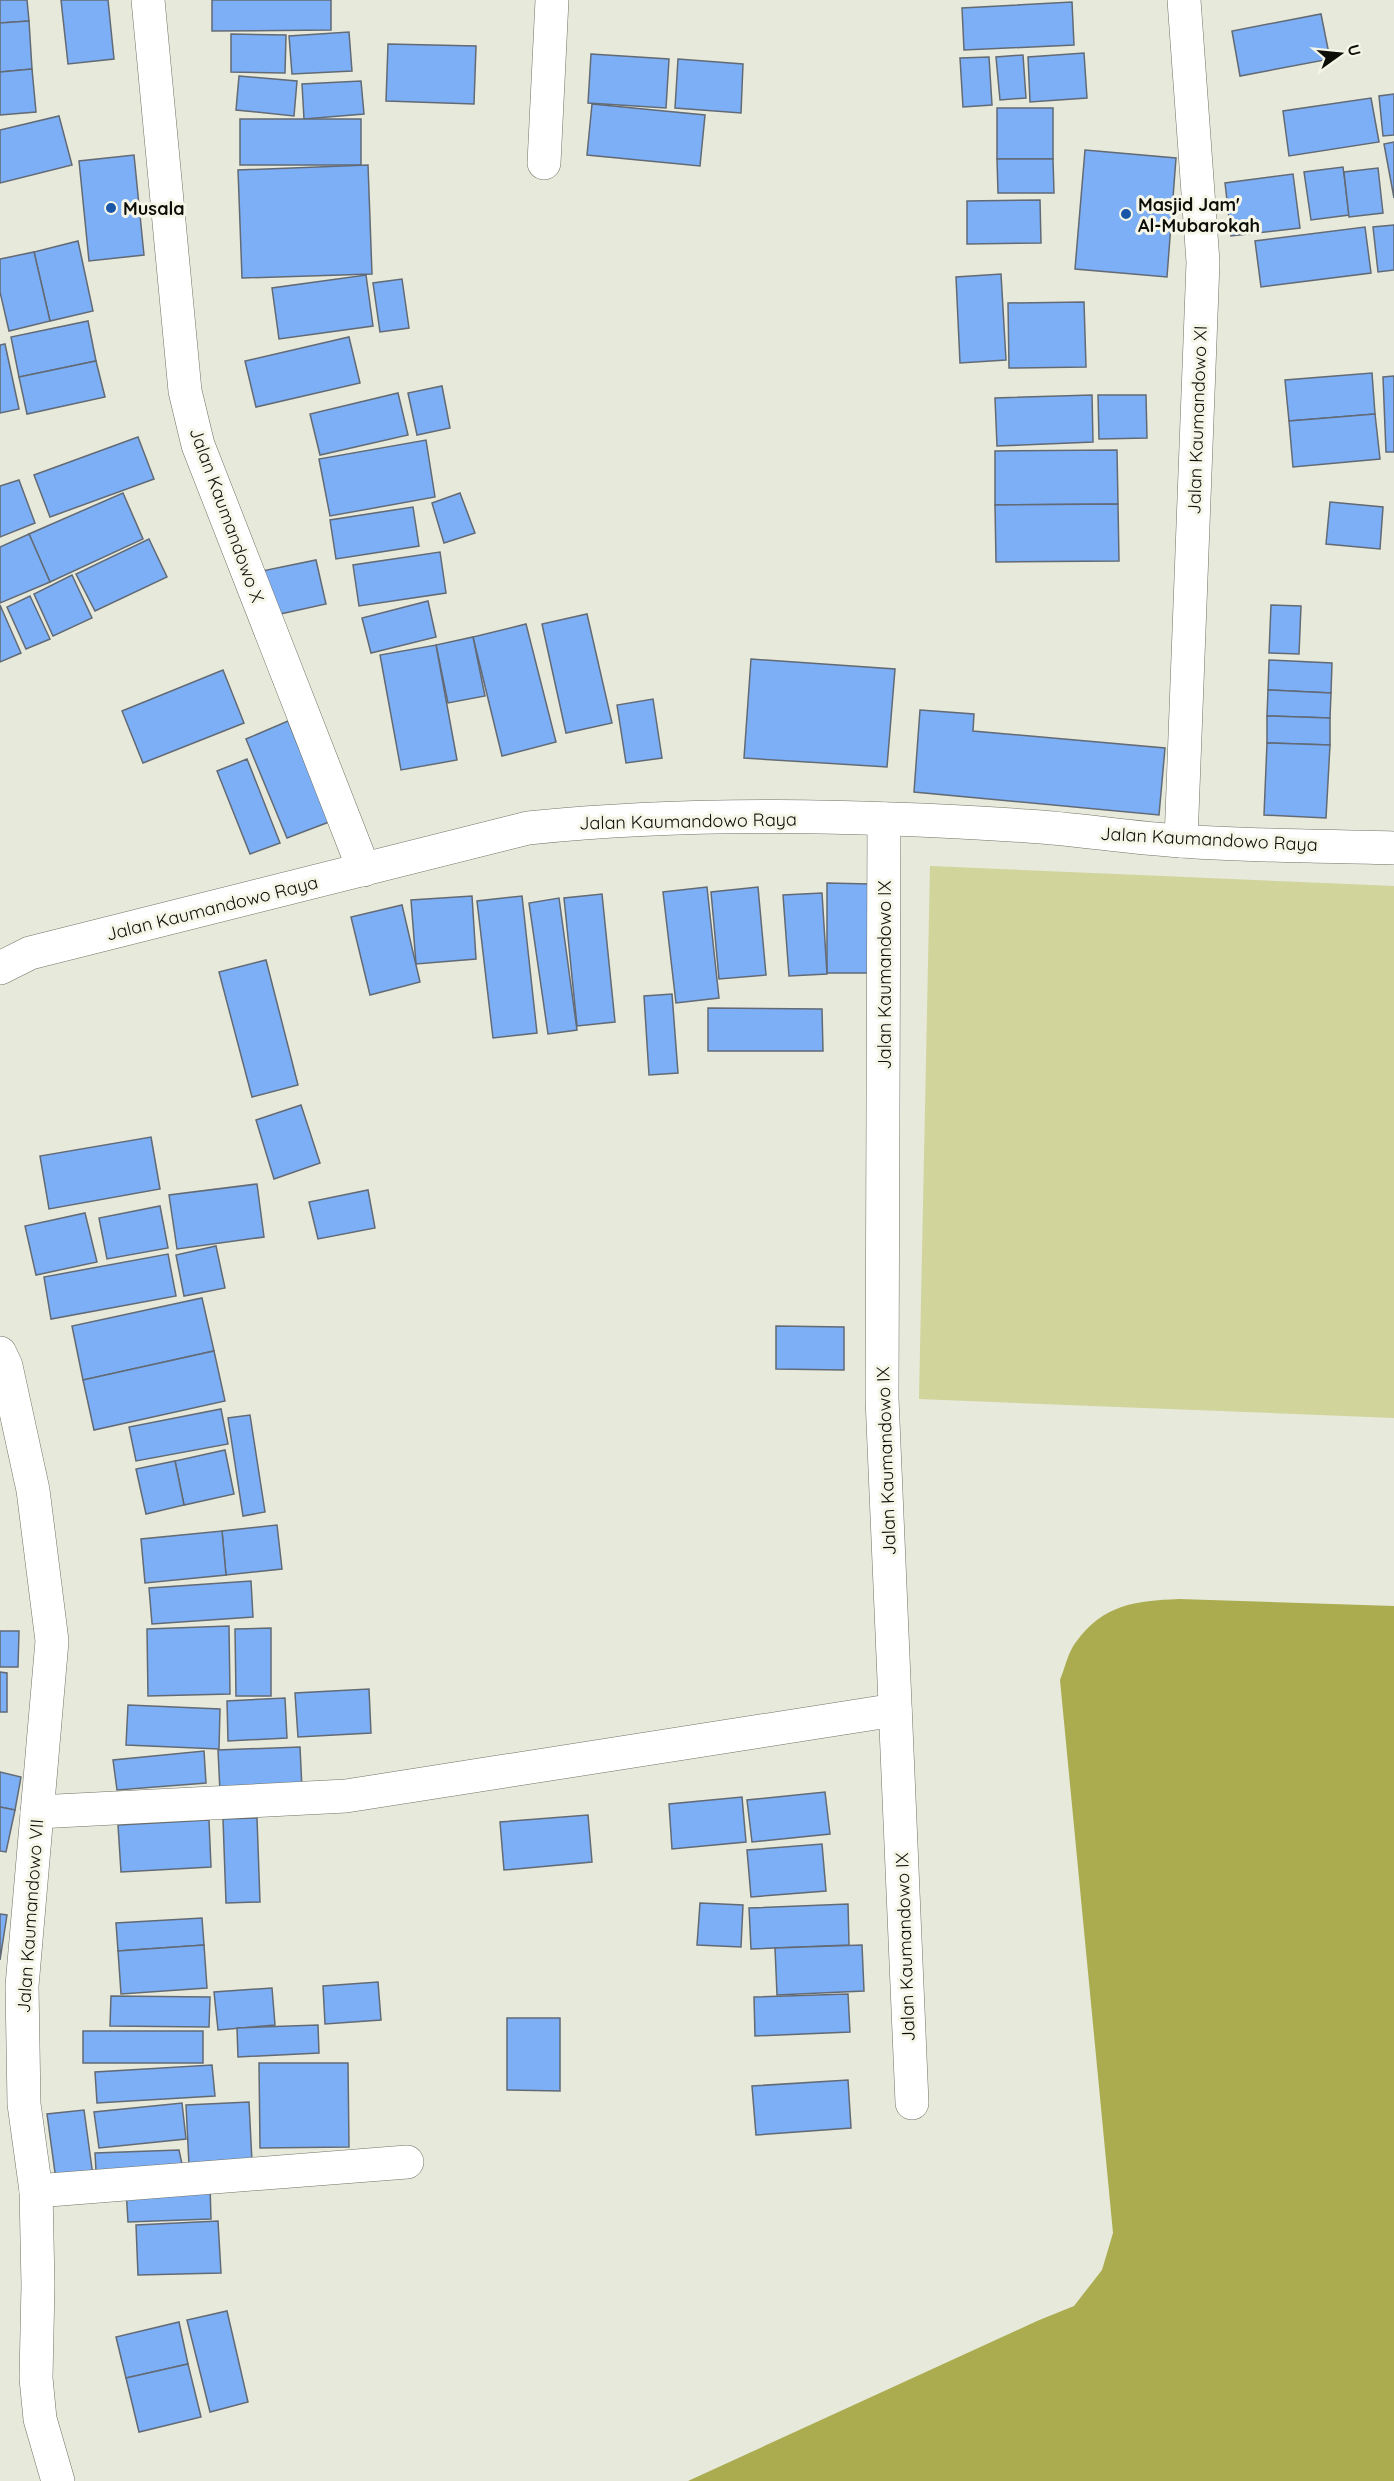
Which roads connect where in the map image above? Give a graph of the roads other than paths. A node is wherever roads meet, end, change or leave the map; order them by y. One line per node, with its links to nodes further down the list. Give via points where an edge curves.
1 (148, 0): 8 (street, Jalan Kaumandowo X, via 185,391 198,445)
2 (552, 0): 4 (street)
3 (1184, 0): 6 (street, Jalan Kaumandowo XI, via 1203,262)
4 (544, 163)
5 (884, 819): 6 (street, Jalan Kaumandowo Raya, via 1029,826); 8 (street, Jalan Kaumandowo Raya, via 711,818 575,823 528,828); 11 (street, Jalan Kaumandowo IX, via 882,1398)
6 (1181, 841): 7 (street, Jalan Kaumandowo Raya)
7 (1394, 848)
8 (364, 870): 9 (street, Jalan Kaumandowo Raya, via 30,953)
9 (0, 968)
10 (0, 1353): 12 (street, Jalan Kaumandowo VII, via 33,1490 52,1641)
11 (895, 1710): 12 (street, via 346,1796); 13 (street, Jalan Kaumandowo IX)
12 (37, 1812): 15 (street, Jalan Kaumandowo VII, via 22,1986 24,2104)
13 (912, 2103)
14 (407, 2162): 15 (street)
15 (36, 2191): 16 (street, Jalan Kaumandowo VII, via 37,2388 40,2419)
16 (58, 2481)

